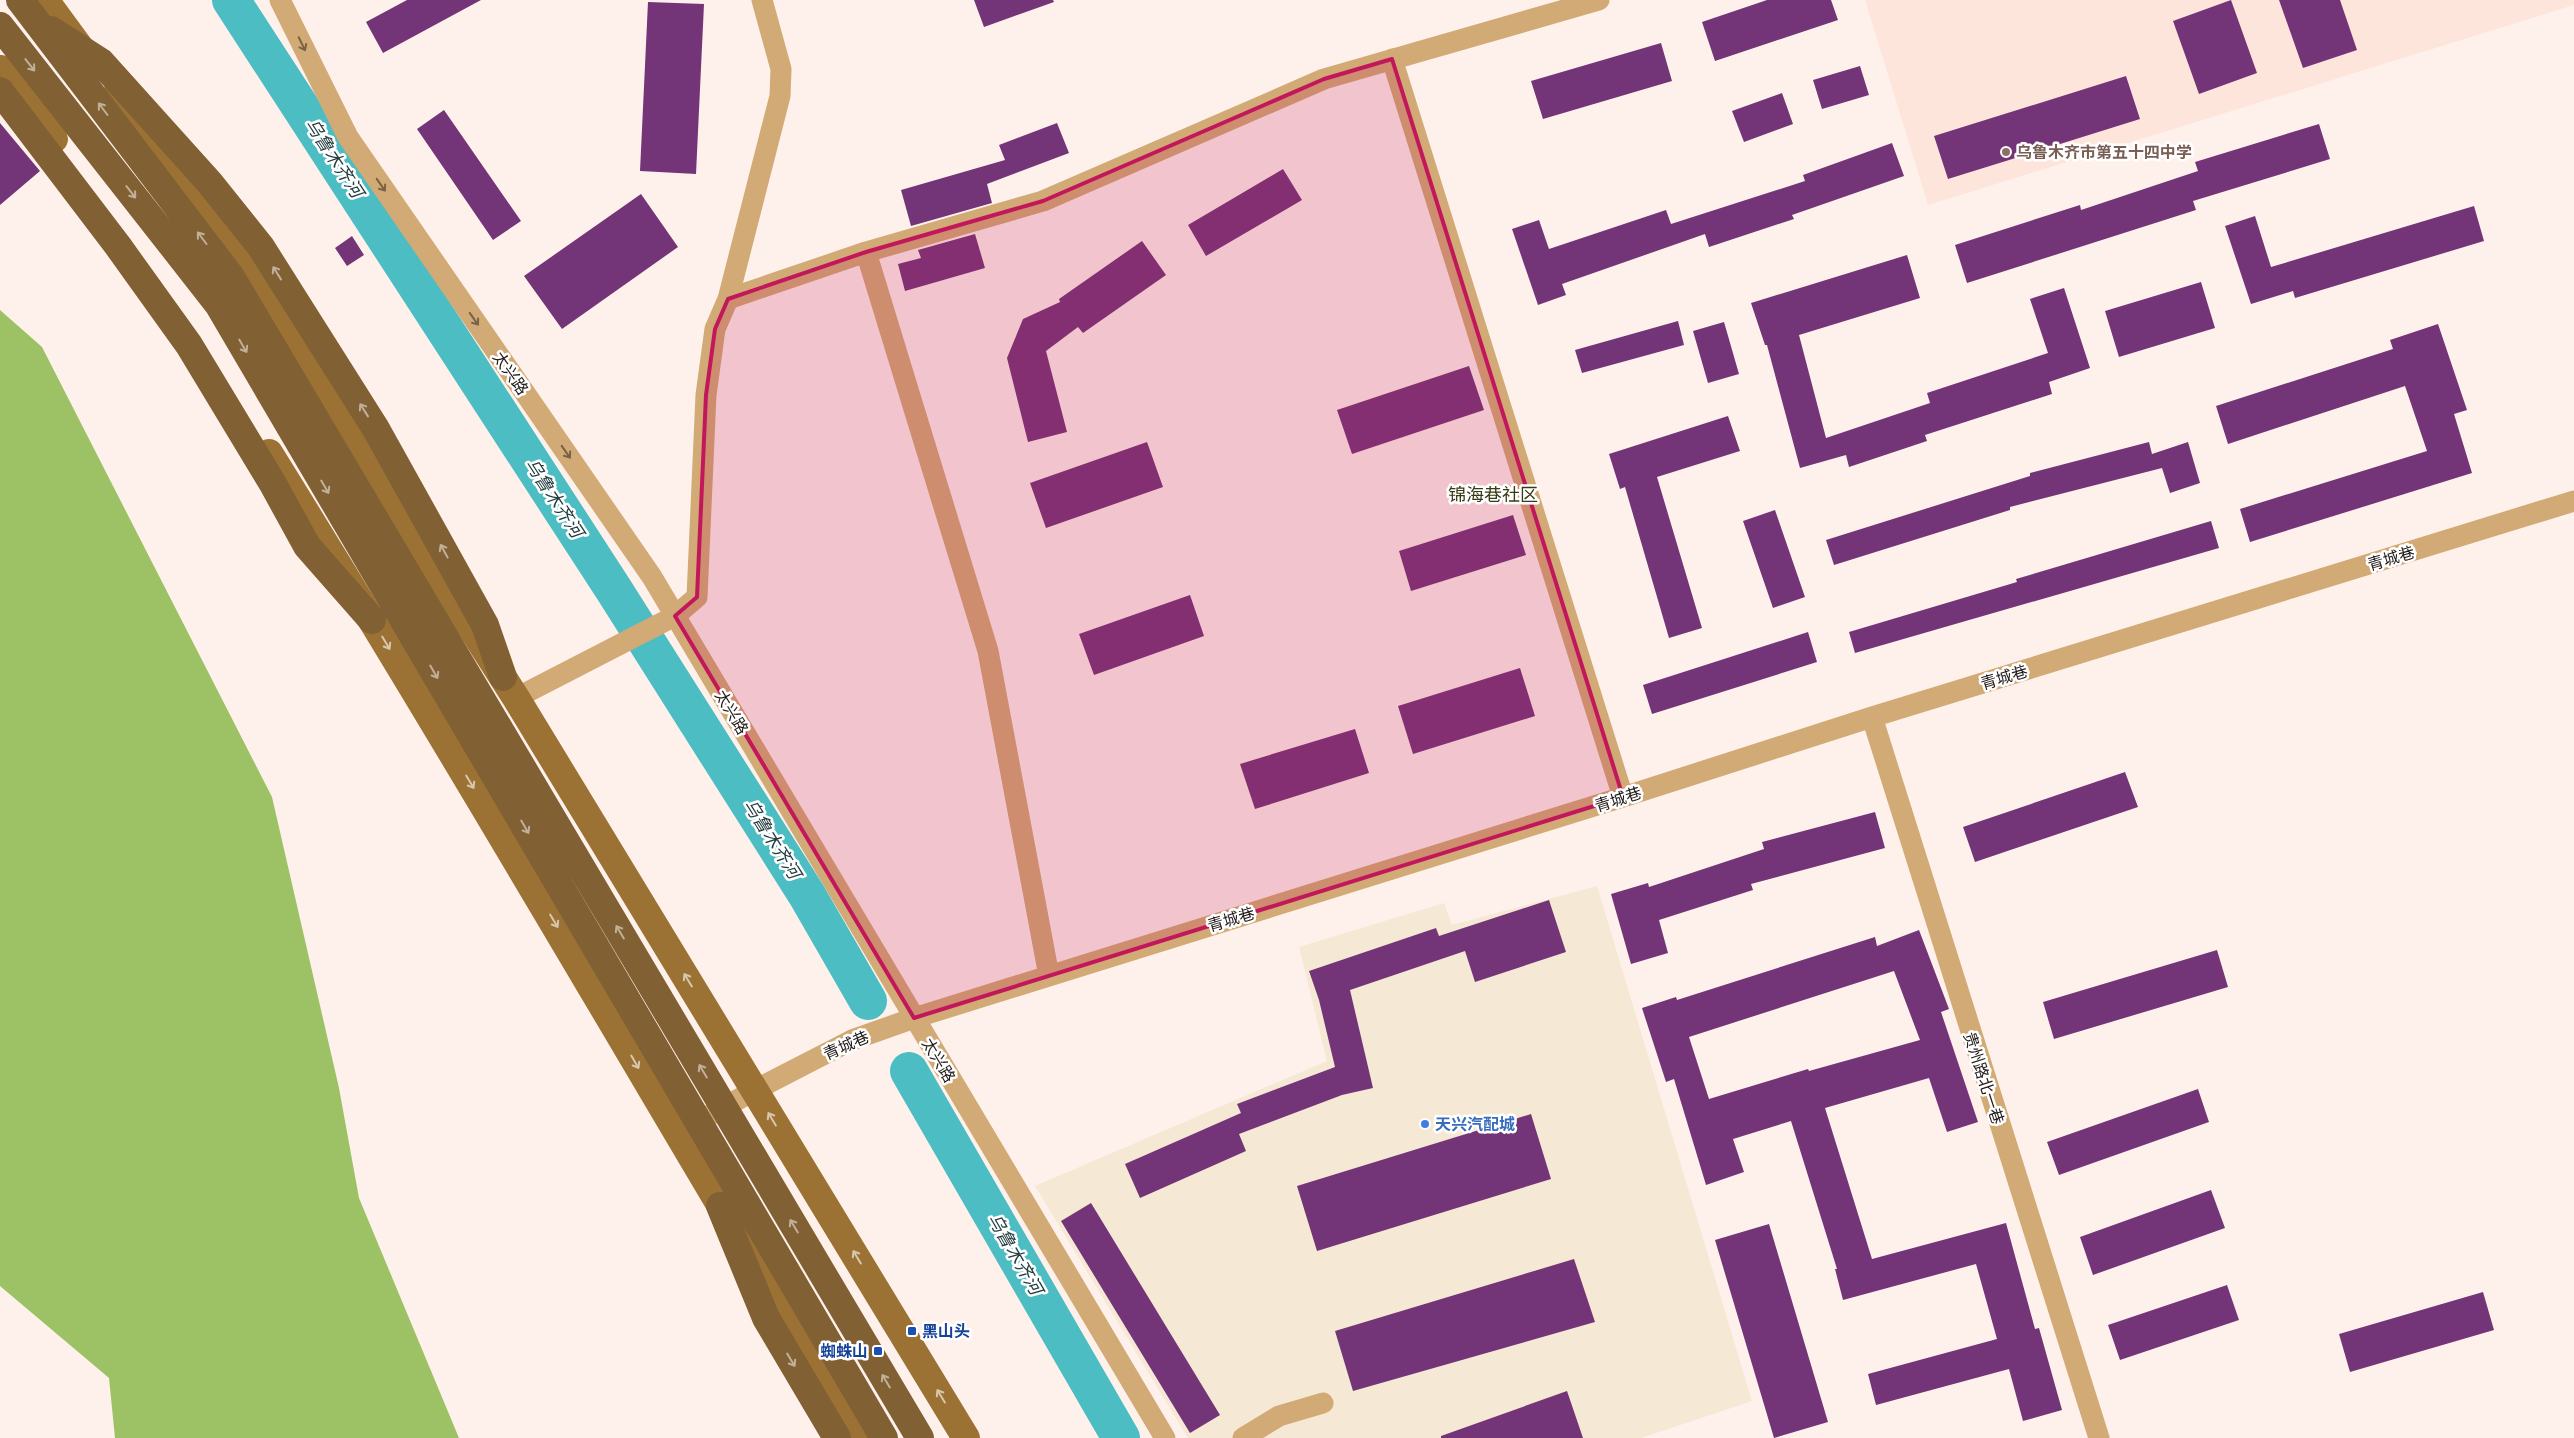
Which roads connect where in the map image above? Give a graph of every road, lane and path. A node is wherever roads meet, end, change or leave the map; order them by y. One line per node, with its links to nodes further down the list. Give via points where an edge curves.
1 (20, 0): 5 (highway)
2 (280, 0): 13 (street, 太兴路, one-way to 13, via 348,137 647,568)
3 (762, 0): 11 (street, via 781,68 780,96)
4 (1599, 0): 7 (street)
5 (40, 11): 15 (main road, via 209,216); 15 (highway, one-way to 5, via 485,624 376,429 261,247 209,182 101,62); 27 (highway, one-way to 5, via 231,277)
6 (0, 26): 26 (highway, one-way to 26, via 218,304)
7 (1392, 59): 10 (street, via 1324,79 1044,202); 17 (street)
8 (0, 69): 14 (main road, via 82,177 247,416)
9 (0, 92): 14 (highway, via 189,345 307,546)
10 (866, 252): 11 (street); 18 (street, via 988,652)
11 (728, 299): 13 (street, via 715,329 706,395 697,597)
12 (2574, 501): 16 (street, 青城巷)
13 (675, 616): 15 (street, via 634,638); 19 (street, 太兴路)
14 (372, 620): 21 (main road, one-way to 21, via 556,925)
15 (509, 688): 20 (main road, one-way to 15)
16 (1872, 716): 17 (street, 青城巷); 31 (street, 贵州路北一巷)
17 (1623, 797): 18 (street, 青城巷)
18 (1049, 976): 19 (street, 青城巷)
19 (914, 1018): 20 (street, 青城巷, via 852,1040); 29 (street, 太兴路)
20 (754, 1090): 21 (street, 青城巷); 28 (main road, one-way to 20)
21 (676, 1134): 22 (main road)
22 (720, 1206): 24 (highway, one-way to 24, via 766,1318); 25 (main road)
23 (1324, 1403): 30 (street, via 1279,1416)
24 (837, 1438)
25 (859, 1438)
26 (884, 1438)
27 (920, 1438)
28 (966, 1438)
29 (1165, 1438)
30 (1243, 1438)
31 (2099, 1438)

